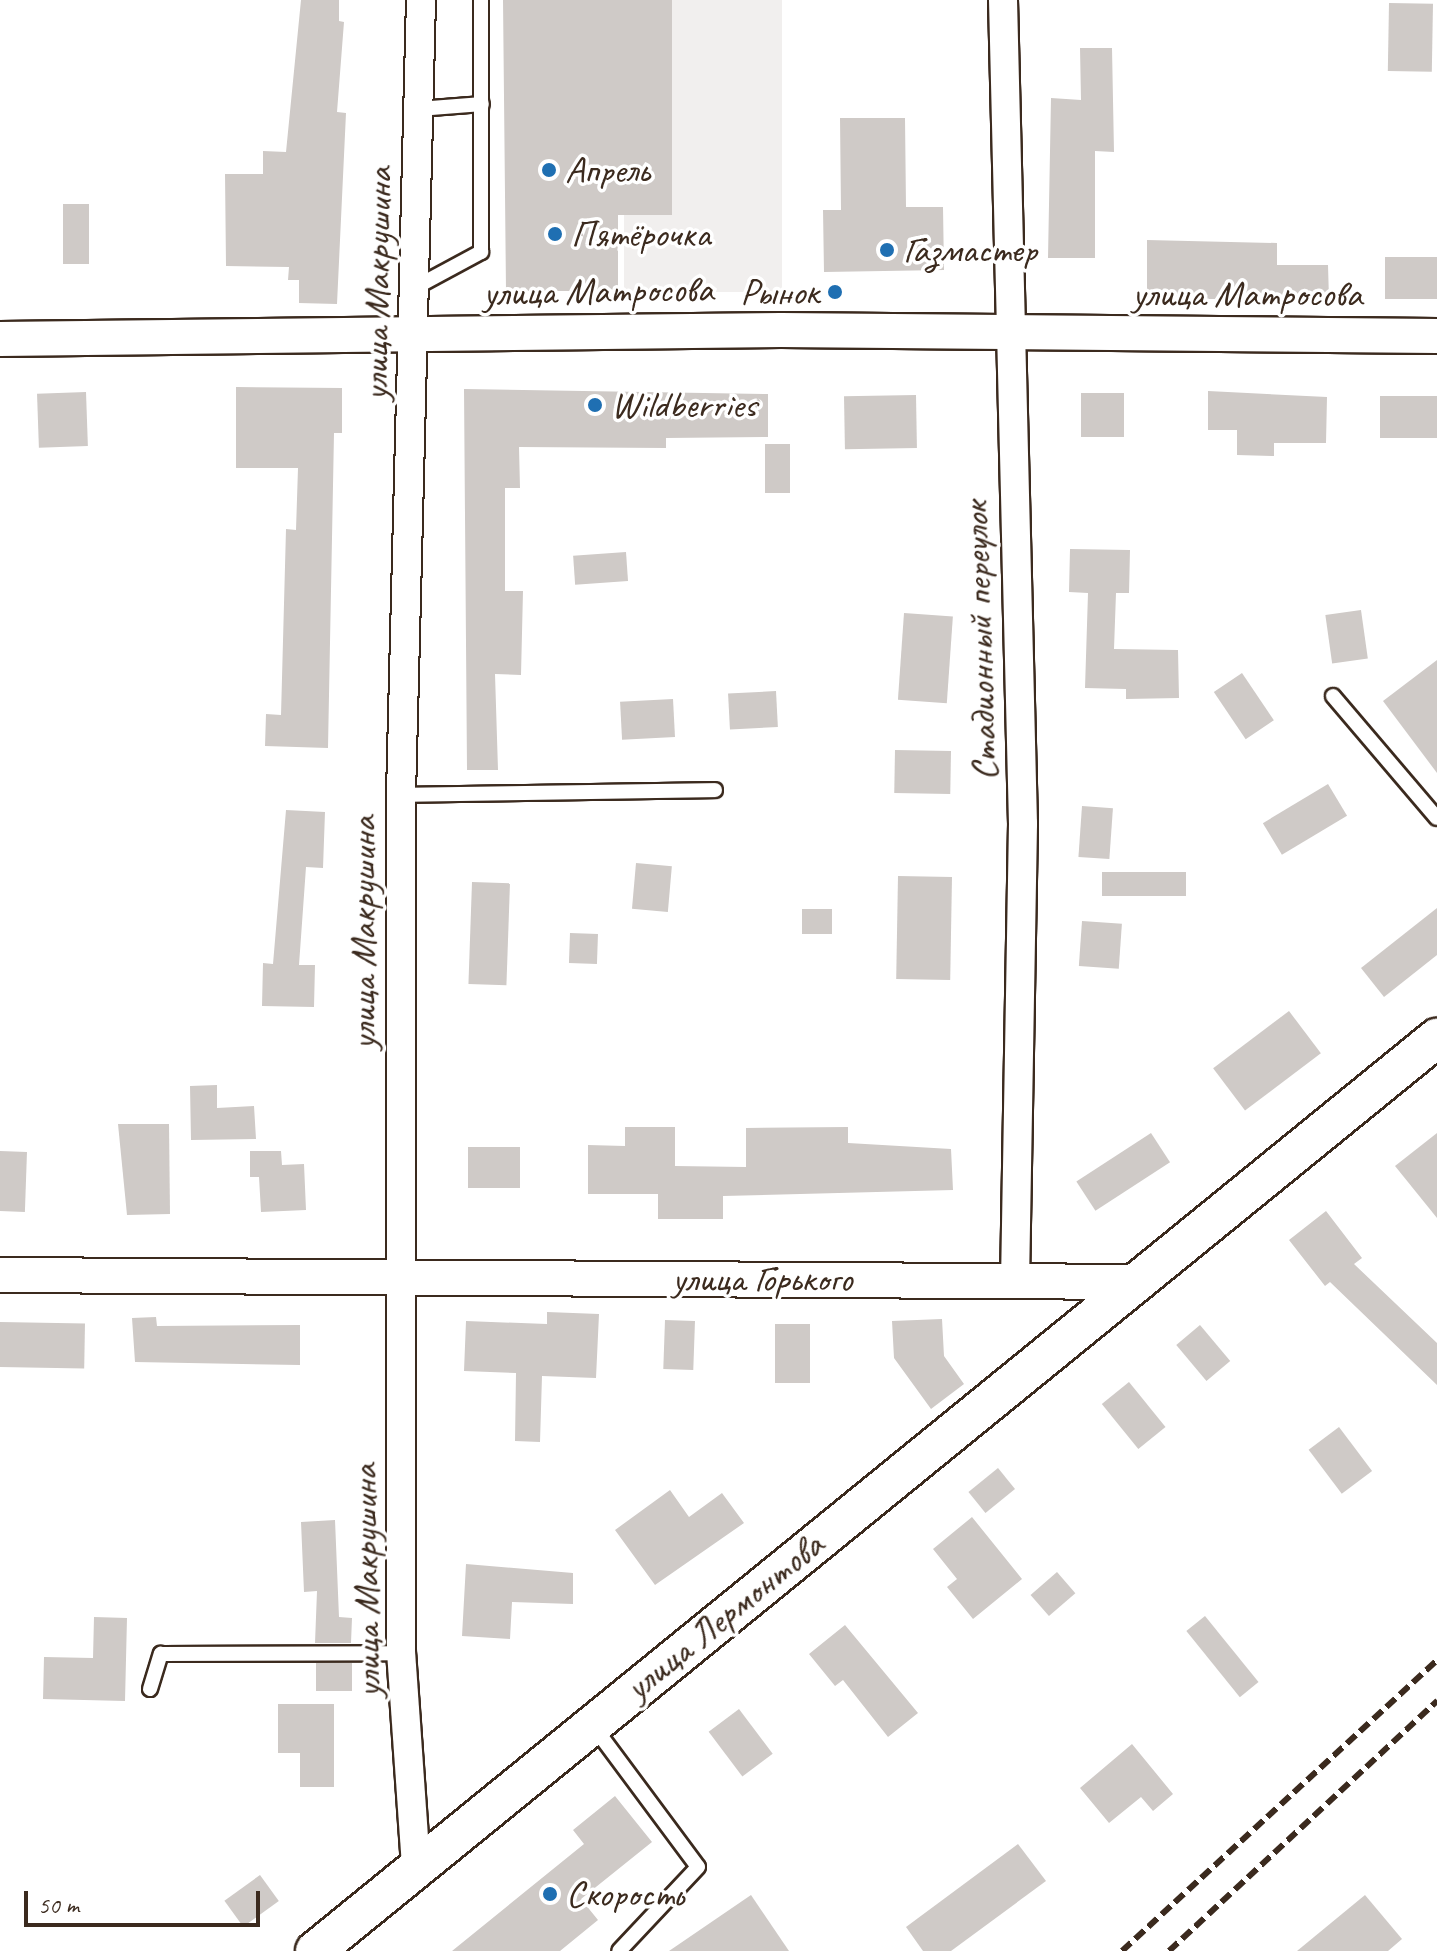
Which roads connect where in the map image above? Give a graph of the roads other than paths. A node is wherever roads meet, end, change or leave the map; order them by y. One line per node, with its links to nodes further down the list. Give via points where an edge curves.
1 (421, 0): 5 (street, улица Макрушина)
2 (481, 0): 4 (lane)
3 (1003, 0): 8 (street, Стадионный переулок)
4 (482, 104): 5 (lane); 6 (lane, via 481,252)
5 (419, 109): 6 (street, улица Макрушина)
6 (416, 287): 7 (street, улица Макрушина)
7 (415, 335): 8 (street, улица Матросова, via 781,330); 10 (street, улица Матросова); 13 (street, улица Макрушина)
8 (1009, 336): 9 (street, улица Матросова); 18 (street, Стадионный переулок, via 1023,824)
9 (1437, 336)
10 (0, 339)
11 (1333, 696): 14 (lane)
12 (715, 790): 13 (lane)
13 (401, 795): 17 (street, улица Макрушина)
14 (1437, 818)
15 (1437, 1038): 19 (main road)
16 (0, 1275): 17 (street, улица Горького)
17 (403, 1276): 18 (street, улица Горького); 20 (street, улица Макрушина)
18 (1015, 1281): 19 (street, улица Горького)
19 (1135, 1282): 22 (main road, улица Лермонтова)
20 (401, 1653): 21 (lane, via 161,1654); 23 (street, улица Макрушина)
21 (150, 1689)
22 (592, 1723): 23 (main road, улица Лермонтова); 25 (lane, via 698,1867)
23 (416, 1866): 24 (main road, улица Лермонтова)
24 (315, 1951)
25 (619, 1951)

